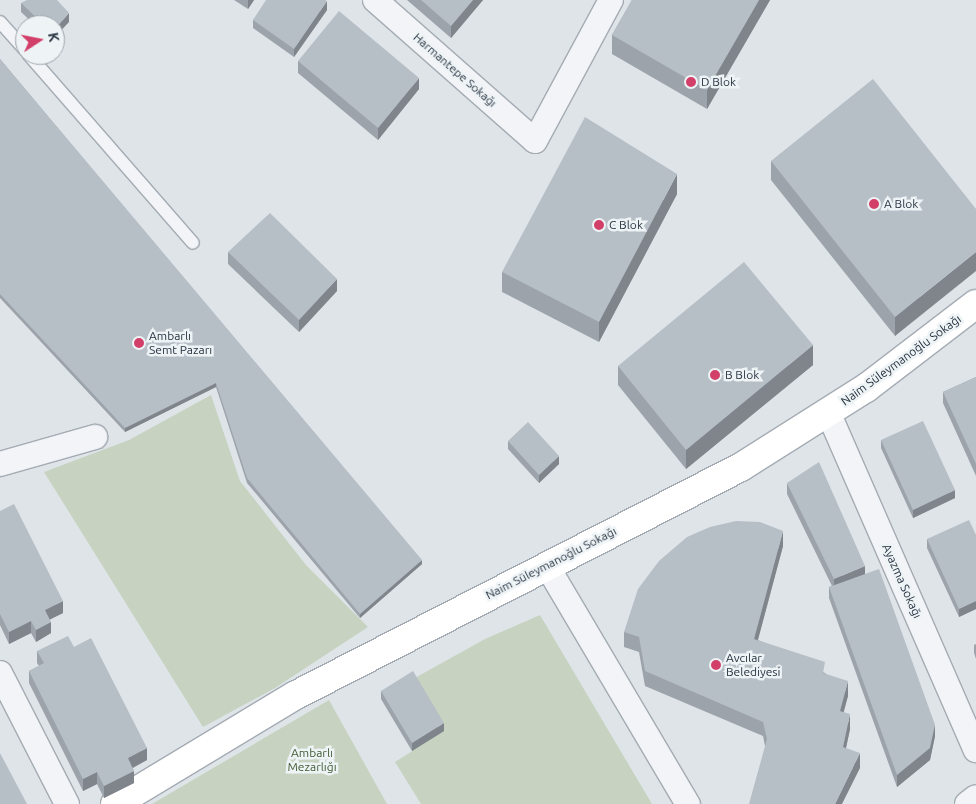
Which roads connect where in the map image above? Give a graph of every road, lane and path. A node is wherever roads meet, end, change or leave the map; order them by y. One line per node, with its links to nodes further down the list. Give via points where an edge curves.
1 (375, 0): 2 (street, Harmantepe Sokağı, via 535,141)
2 (611, 0)
3 (0, 22): 4 (lane)
4 (15, 39)
5 (38, 65): 6 (lane)
6 (193, 244)
7 (975, 310): 8 (main road, Naim Süleymanoğlu Sokağı)
8 (828, 412): 11 (main road, Naim Süleymanoğlu Sokağı, via 740,467); 13 (street, Ayazma Sokağı)
9 (95, 437): 10 (street)
10 (0, 464)
11 (547, 566): 16 (main road, Naim Süleymanoğlu Sokağı, via 296,695); 17 (street)
12 (0, 674): 15 (street)
13 (976, 750)
14 (976, 797): 18 (street)
15 (67, 804)
16 (115, 804)
17 (688, 804)
18 (967, 804)

